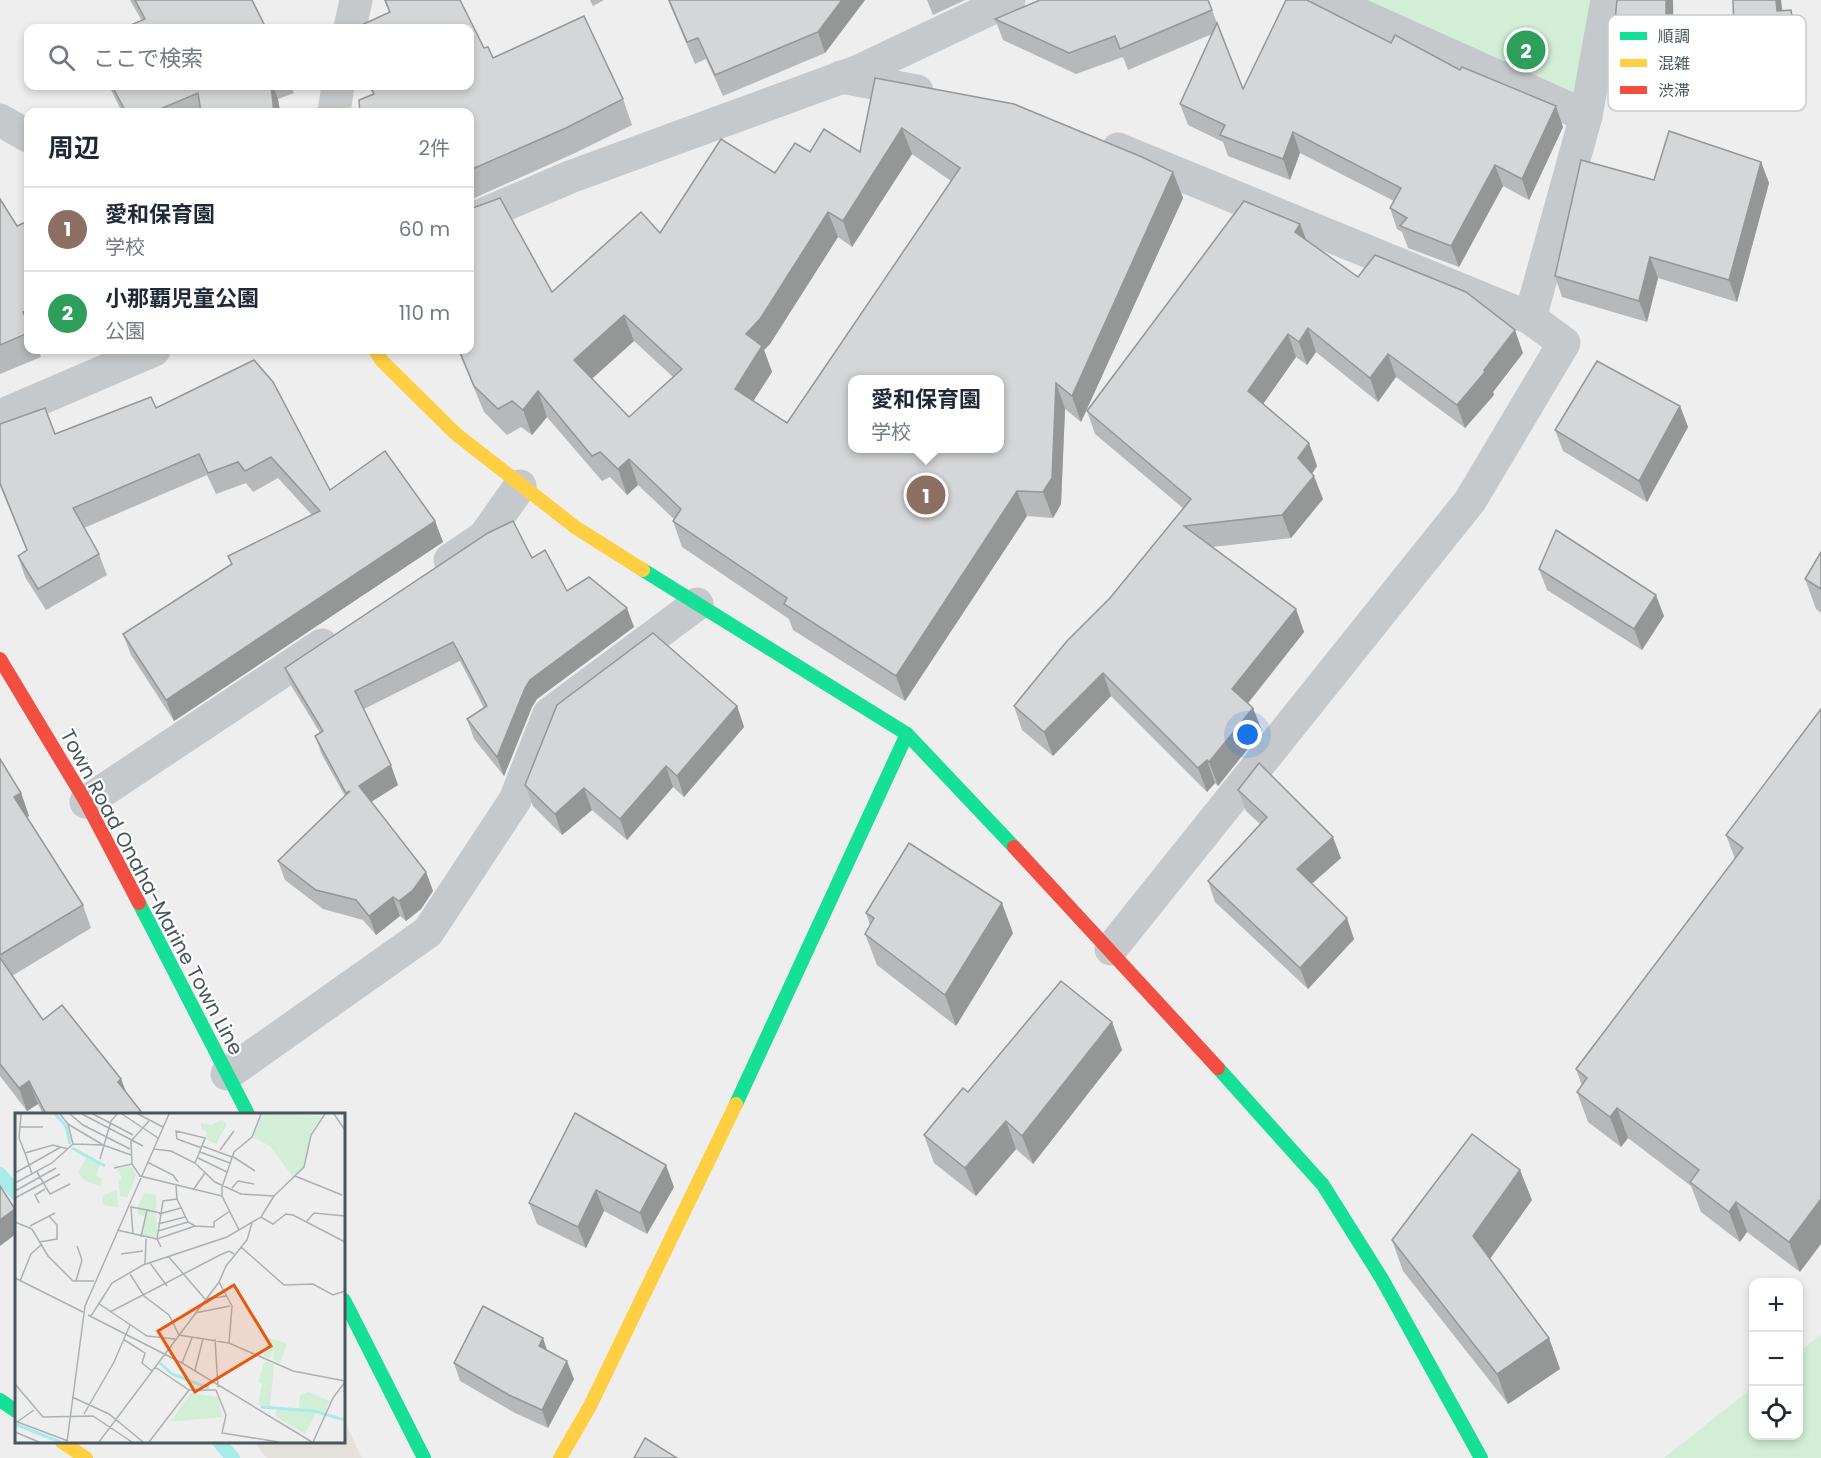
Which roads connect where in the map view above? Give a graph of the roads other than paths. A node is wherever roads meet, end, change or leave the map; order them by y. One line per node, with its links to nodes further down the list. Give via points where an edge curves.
1 (356, 0): 5 (street)
2 (1009, 0): 6 (street)
3 (1327, 0): 10 (street)
4 (1607, 0): 10 (street)
5 (351, 24)
6 (841, 77): 8 (street); 14 (street, via 570,177)
7 (337, 90): 9 (street)
8 (947, 97)
9 (335, 108)
10 (1586, 116): 15 (street)
11 (0, 120): 12 (street)
12 (24, 134)
13 (1094, 139): 15 (street)
14 (474, 218)
15 (1530, 318): 26 (street, via 1564,343 1470,501)
16 (145, 354): 18 (street)
17 (378, 354): 19 (street, via 456,434)
18 (0, 416)
19 (520, 486): 20 (street, via 484,537); 21 (street, via 575,527)
20 (424, 577)
21 (697, 604): 24 (street); 27 (street, via 549,714 514,800 428,932)
22 (345, 630): 25 (street)
23 (0, 659): 25 (street, Town Road Onaha-Marine Town Line)
24 (907, 734): 26 (street); 35 (street, via 689,1204 590,1406)
25 (86, 802): 27 (street, Town Road Onaha-Marine Town Line)
26 (1111, 949): 36 (street, via 1323,1185 1382,1279)
27 (227, 1074): 28 (street, Town Road Onaha-Marine Town Line)
28 (247, 1113)
29 (345, 1302): 34 (street)
30 (0, 1400): 31 (street)
31 (15, 1410)
32 (64, 1443): 33 (street)
33 (86, 1458)
34 (424, 1458)
35 (560, 1458)
36 (1481, 1458)

